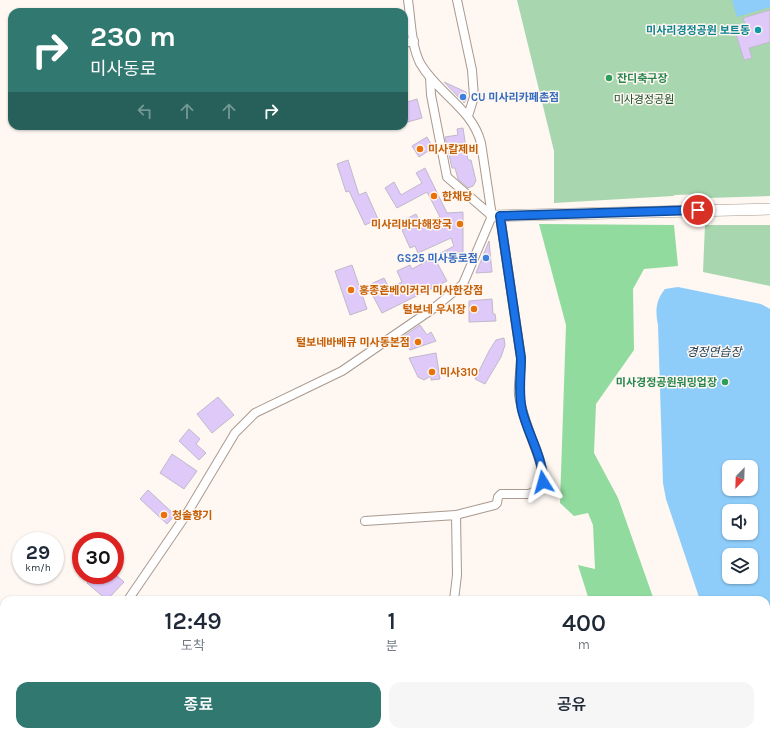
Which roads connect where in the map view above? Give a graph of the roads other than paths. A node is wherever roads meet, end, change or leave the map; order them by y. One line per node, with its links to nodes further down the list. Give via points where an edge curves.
1 (408, 0): 3 (street)
2 (457, 0): 6 (street, via 472,70 474,97)
3 (414, 41): 4 (street); 5 (street, via 420,62)
4 (408, 42)
5 (430, 78): 6 (street); 8 (street, via 447,178)
6 (468, 116): 8 (street, via 478,131)
7 (770, 209): 8 (street)
8 (496, 216): 9 (street, via 521,358 519,393 543,472 543,482 535,493 501,494 495,505); 11 (street, via 463,284 434,308 342,371 255,413 235,433 186,515)
9 (456, 515): 10 (street); 12 (street, via 457,575)
10 (365, 521)
11 (131, 596)
12 (454, 596)

